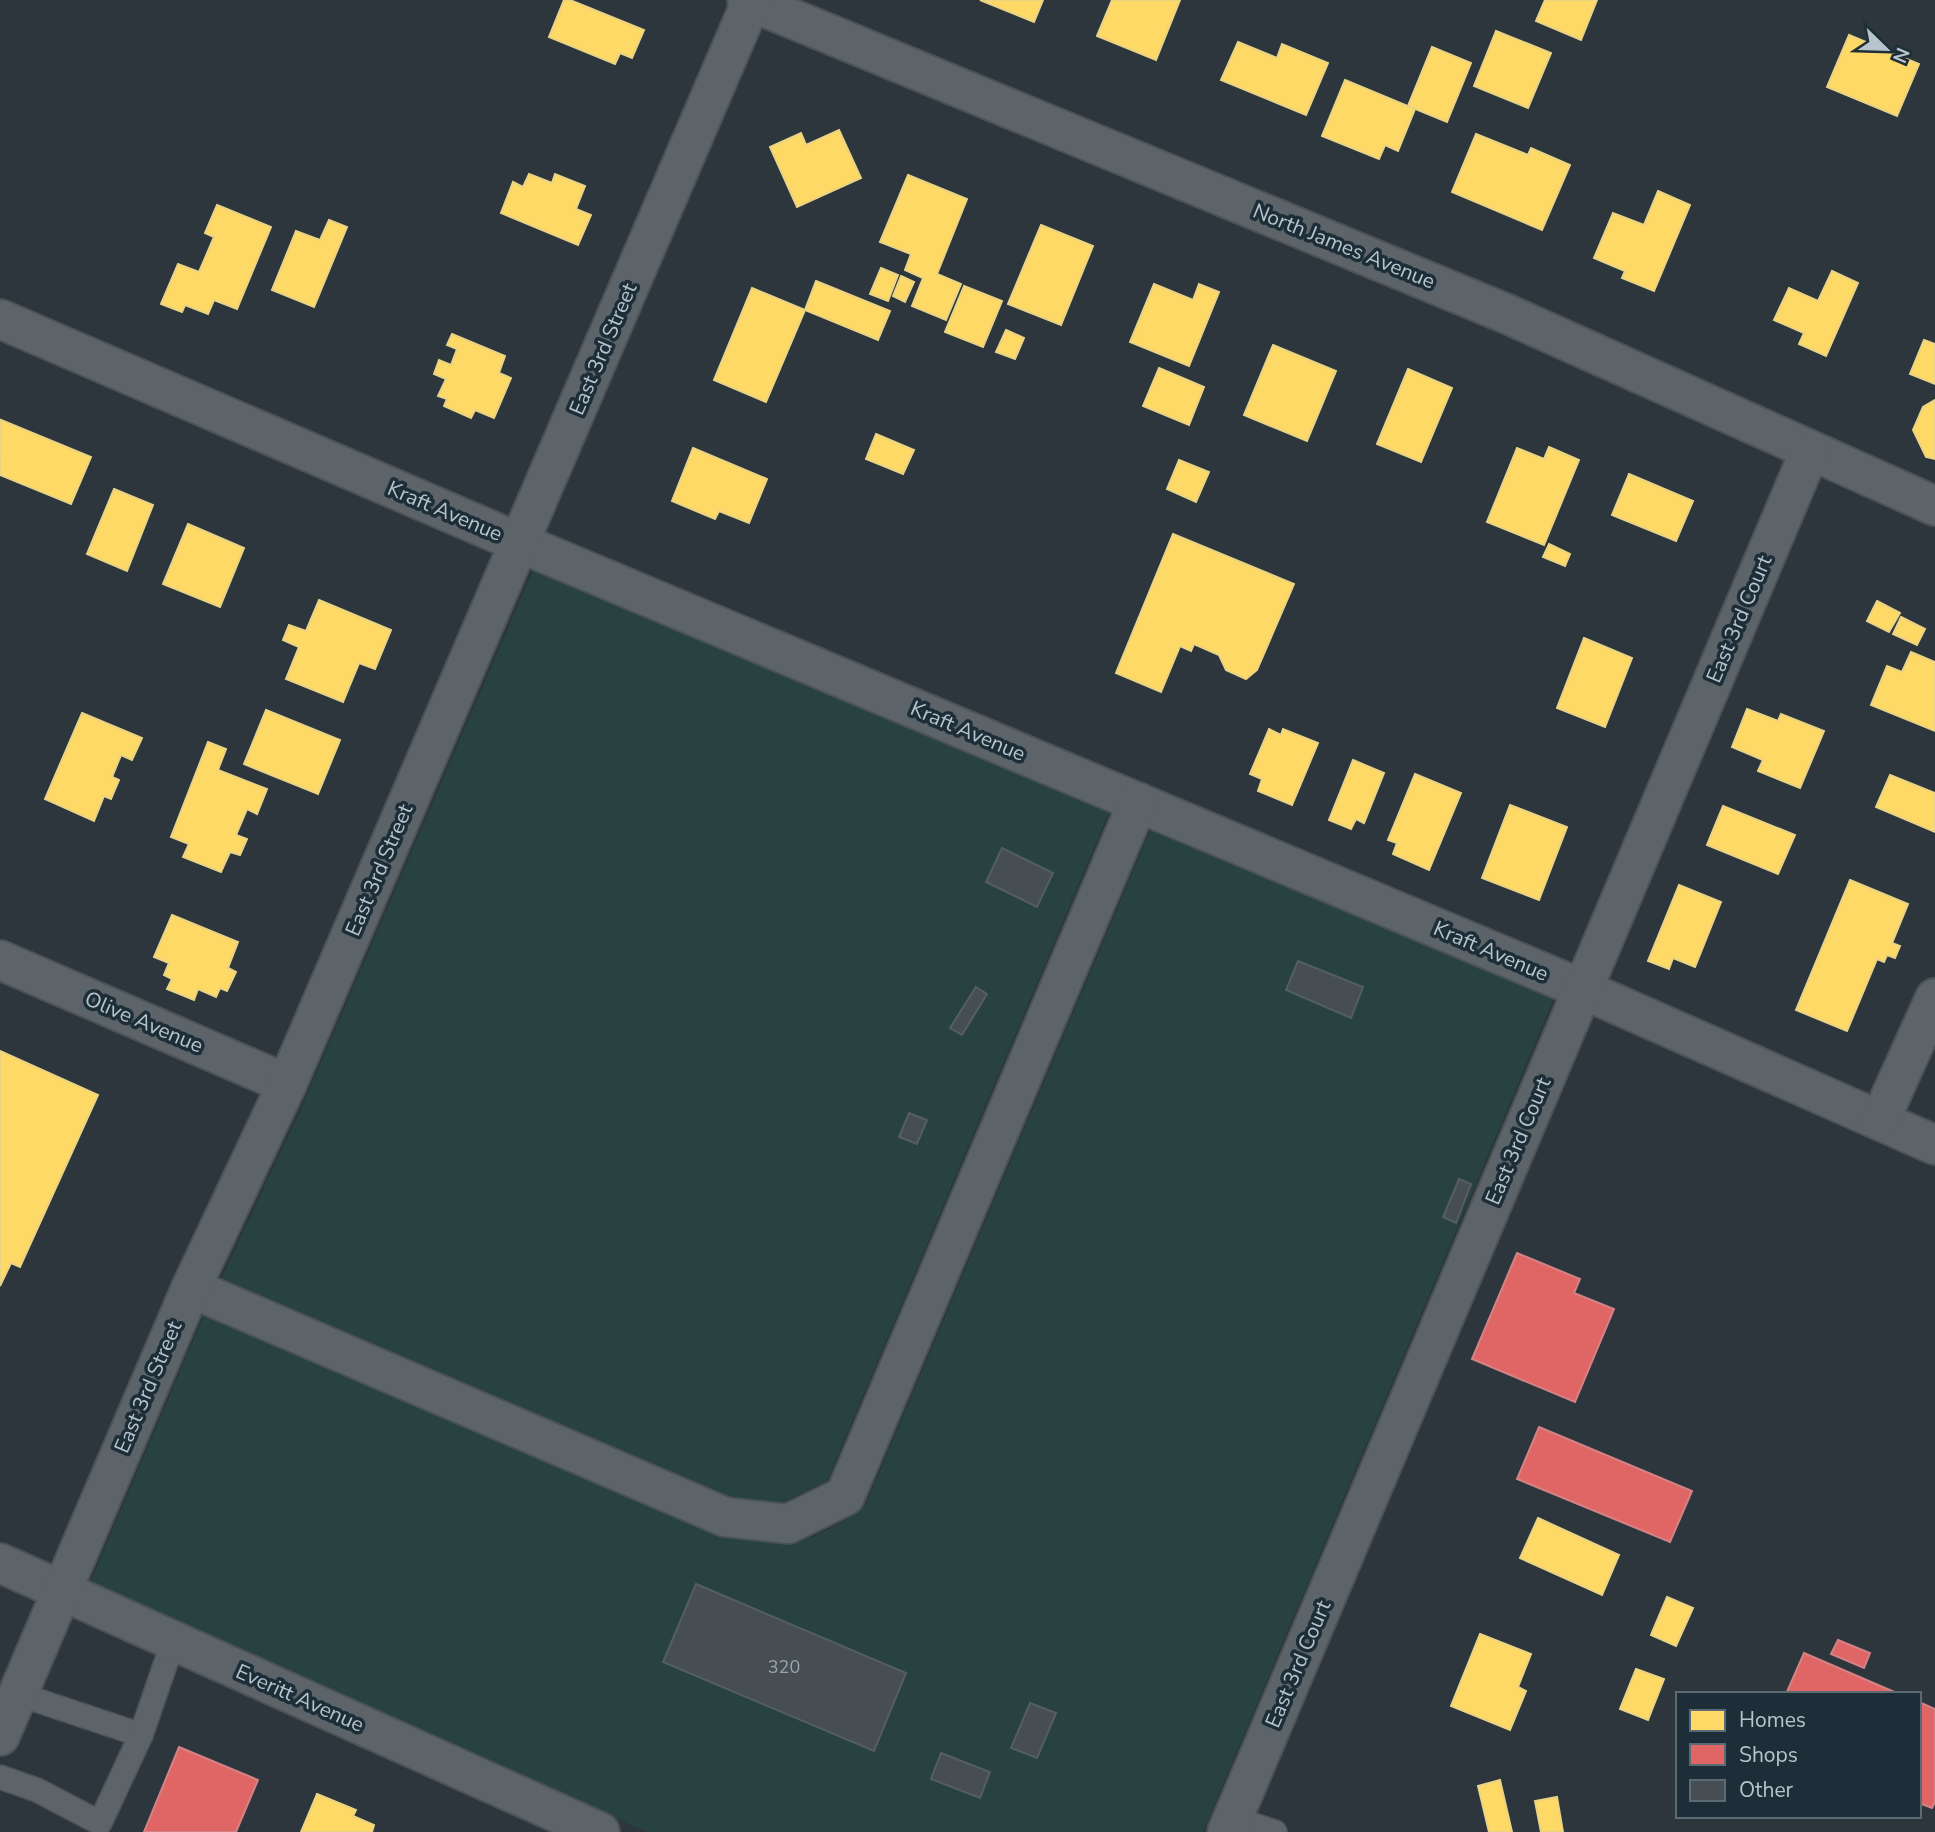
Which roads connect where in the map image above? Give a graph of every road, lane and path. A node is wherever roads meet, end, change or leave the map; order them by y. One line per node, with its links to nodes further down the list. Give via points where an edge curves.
1 (750, 1): 3 (street, North James Avenue, via 1507,314); 5 (street, East 3rd Street)
2 (0, 319): 5 (street, Kraft Avenue)
3 (1810, 452): 4 (street, North James Avenue); 8 (street, East 3rd Court)
4 (1935, 506)
5 (520, 543): 6 (street, Kraft Avenue); 10 (street, East 3rd Street)
6 (1138, 803): 8 (street, Kraft Avenue); 13 (street, via 845,1496 788,1524 724,1517)
7 (0, 960): 10 (street, Olive Avenue)
8 (1582, 989): 11 (street, Kraft Avenue); 21 (street, East 3rd Court)
9 (1935, 998): 11 (street)
10 (287, 1084): 13 (street, East 3rd Street)
11 (1880, 1121): 12 (street, Kraft Avenue)
12 (1935, 1145)
13 (191, 1288): 15 (street, East 3rd Street)
14 (0, 1563): 15 (street, Everitt Avenue)
15 (61, 1592): 16 (street, Everitt Avenue); 17 (street, East 3rd Street)
16 (173, 1642): 18 (lane); 22 (street, Everitt Avenue)
17 (18, 1694): 18 (lane); 19 (street, East 3rd Street)
18 (141, 1735): 20 (lane, via 100,1823 37,1790)
19 (0, 1736)
20 (0, 1777)
21 (1230, 1825): 23 (lane)
22 (600, 1832)
23 (1275, 1832)

